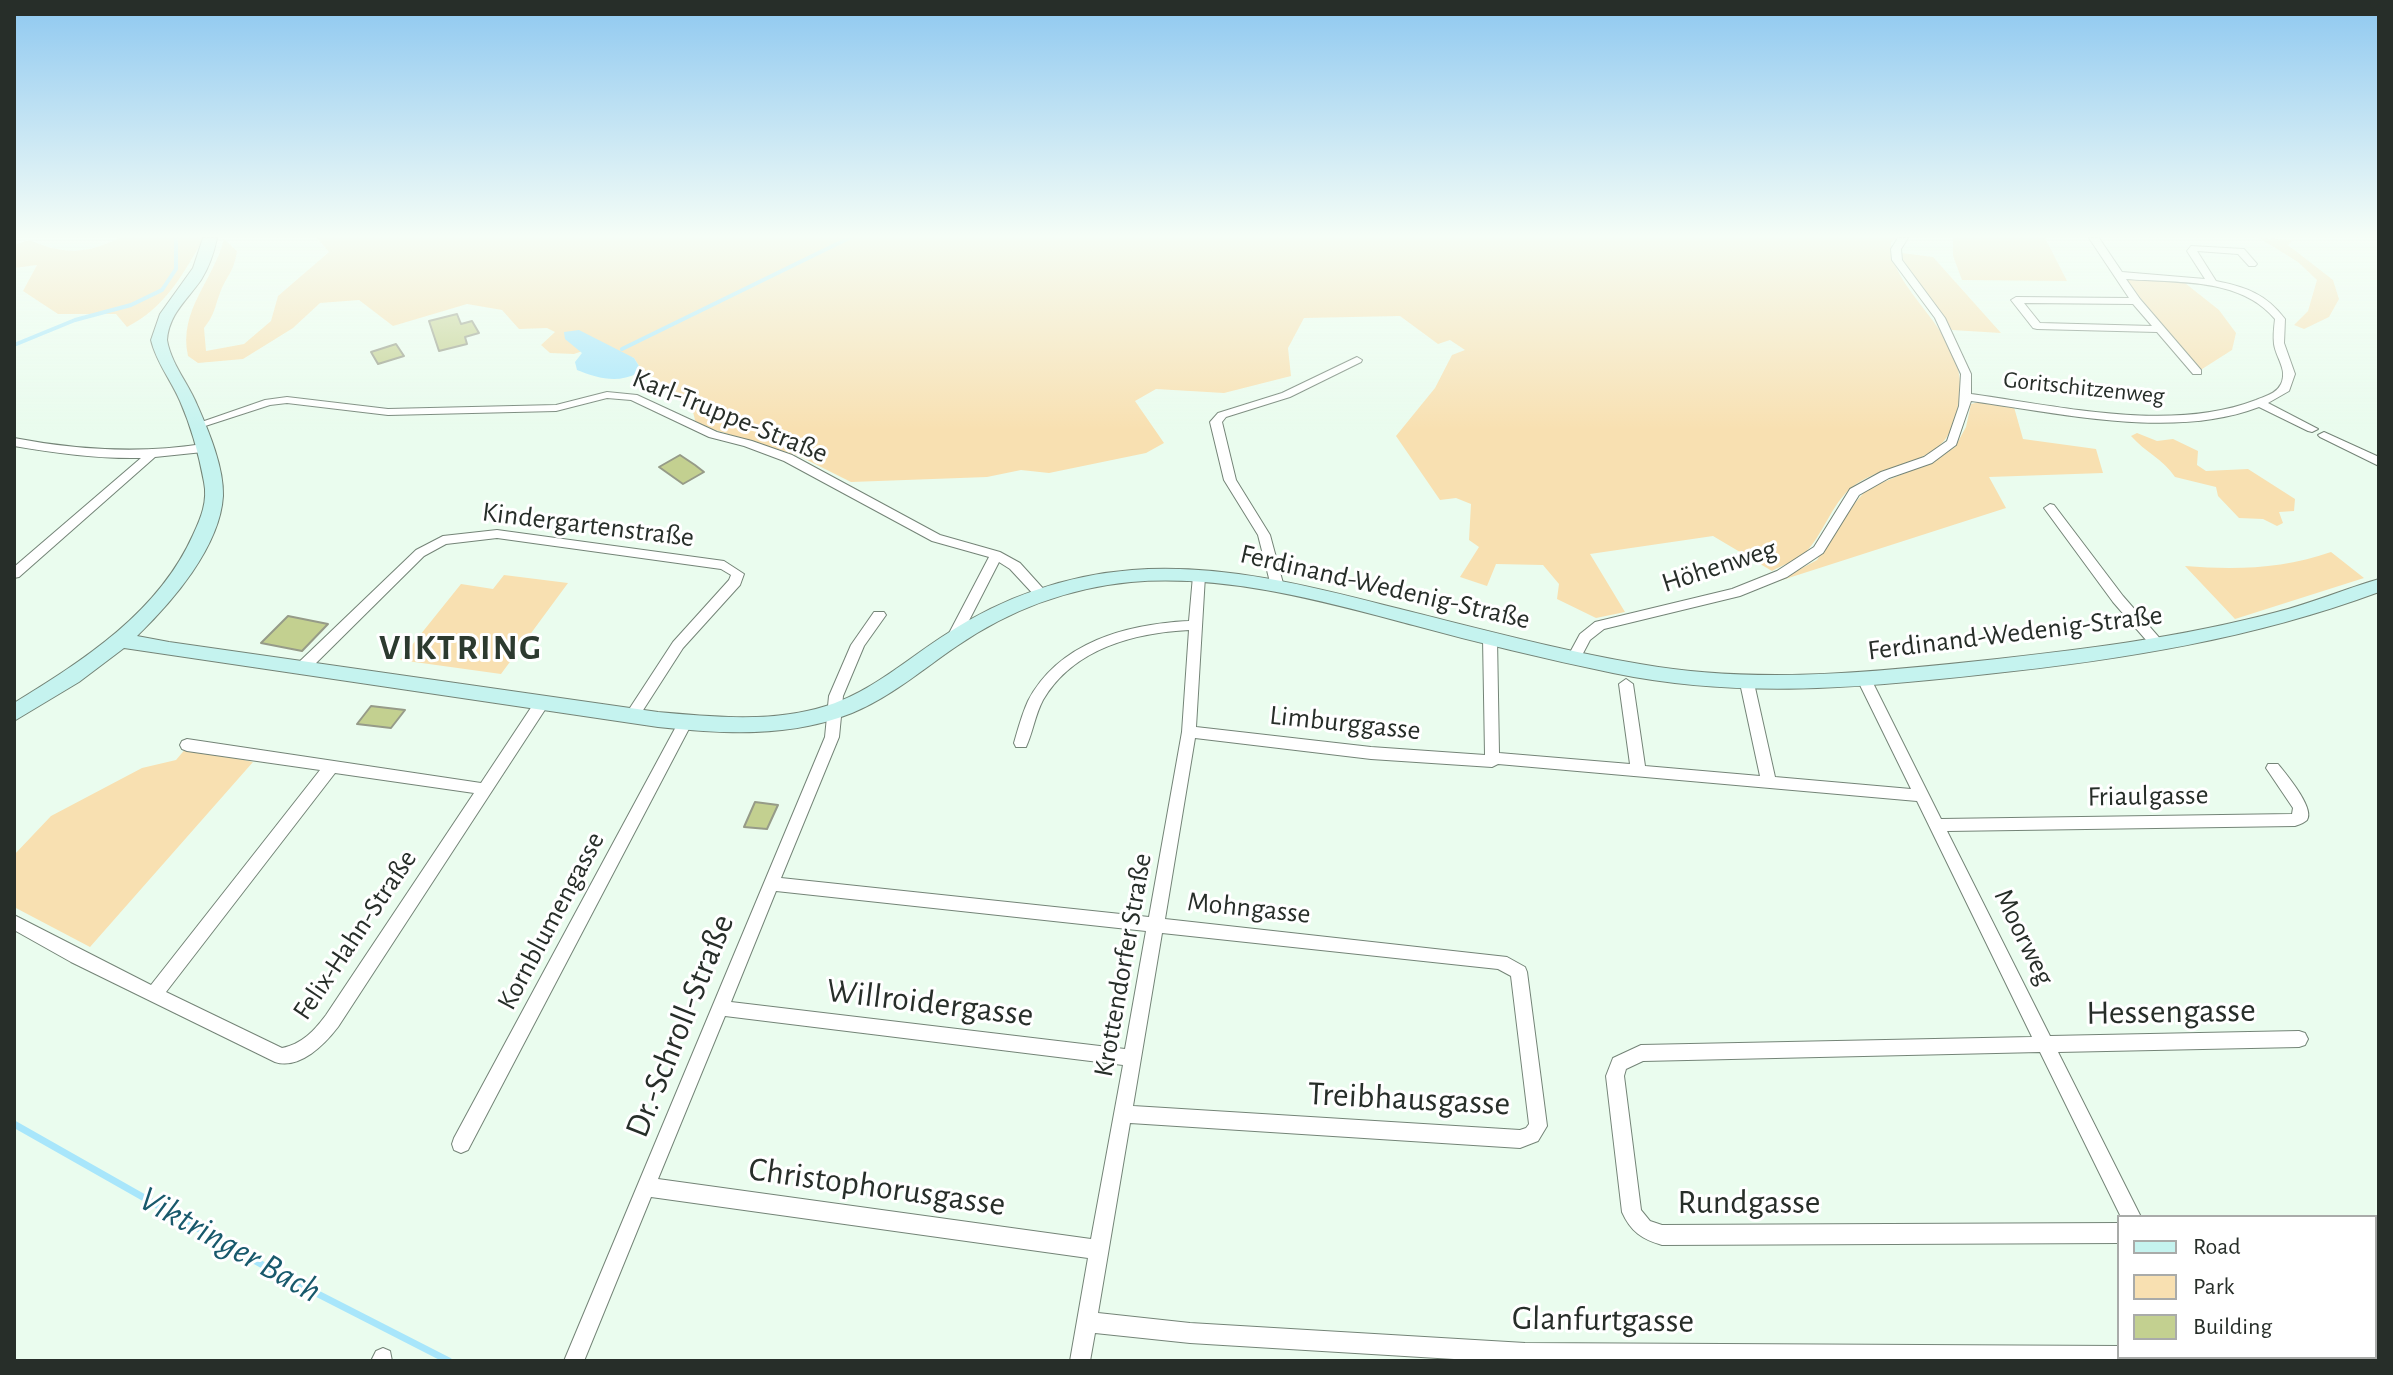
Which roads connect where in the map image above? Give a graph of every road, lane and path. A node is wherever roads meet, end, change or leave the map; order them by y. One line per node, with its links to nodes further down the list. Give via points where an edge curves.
1 (176, 302): 11 (street, via 166,315 159,343)
2 (1928, 302): 9 (street, Höhenweg, via 1961,359)
3 (2018, 302): 6 (street, via 2037,326)
4 (2137, 302): 6 (street)
5 (2263, 302): 10 (street, Goritschitzenweg, via 2280,319 2279,343 2289,381 2276,396)
6 (2159, 329): 8 (street)
7 (1357, 360): 22 (street, via 1216,422 1230,480 1264,535)
8 (2197, 372)
9 (1966, 397): 10 (street, Goritschitzenweg, via 2161,420 2214,416); 32 (street, Höhenweg, via 1952,443 1928,460 1854,492 1819,550 1807,560 1735,593 1600,625 1585,637)
10 (2260, 403): 12 (street)
11 (196, 426): 15 (street); 19 (street, Karl-Truppe-Straße, via 287,400 388,412 556,408 607,395 633,397 713,435 788,458 936,538)
12 (2312, 429)
13 (2324, 435): 17 (street)
14 (14, 442): 16 (street, via 92,454)
15 (203, 448): 16 (street); 30 (street, via 215,486 204,531 166,593)
16 (151, 455): 20 (street)
17 (2379, 462)
18 (2050, 508): 31 (street)
19 (996, 555): 24 (street, Karl-Truppe-Straße, via 1015,566); 29 (street)
20 (14, 574)
21 (1199, 576): 22 (street, Ferdinand-Wedenig-Straße); 24 (street, Ferdinand-Wedenig-Straße, via 1115,578); 27 (street, Krottendorfer Straße)
22 (1277, 587): 28 (street, Ferdinand-Wedenig-Straße)
23 (2371, 588): 25 (street); 31 (street, Ferdinand-Wedenig-Straße, via 2238,628)
24 (1041, 594): 29 (street, Ferdinand-Wedenig-Straße)
25 (2379, 607)
26 (879, 615): 39 (street, Dr.-Schroll-Straße, via 858,645)
27 (1194, 625): 42 (street, Krottendorfer Straße); 43 (street, via 1141,630 1096,644 1064,666 1038,696)
28 (1490, 638): 32 (street, Ferdinand-Wedenig-Straße); 45 (street)
29 (953, 639): 39 (street, Ferdinand-Wedenig-Straße, via 891,685)
30 (120, 640): 33 (street, Ferdinand-Wedenig-Straße); 38 (street)
31 (2158, 645): 34 (street, Ferdinand-Wedenig-Straße)
32 (1574, 658): 35 (street, Ferdinand-Wedenig-Straße)
33 (303, 667): 37 (street, Ferdinand-Wedenig-Straße); 40 (street, Kindergartenstraße, via 420,553 443,540 497,534 734,569 735,582 678,645)
34 (1865, 681): 35 (street, Ferdinand-Wedenig-Straße); 51 (street, Moorweg)
35 (1747, 683): 49 (street)
36 (1626, 684): 48 (street)
37 (543, 701): 40 (street, Ferdinand-Wedenig-Straße); 50 (street, Felix-Hahn-Straße)
38 (14, 713)
39 (834, 713): 41 (street, Ferdinand-Wedenig-Straße, via 774,724); 53 (street, Dr.-Schroll-Straße, via 832,737)
40 (633, 714): 41 (street, Ferdinand-Wedenig-Straße)
41 (686, 721): 63 (street, Kornblumengasse)
42 (1189, 732): 45 (street, Limburggasse, via 1371,753 1487,762); 55 (street, Krottendorfer Straße)
43 (1021, 743)
44 (187, 745): 46 (street)
45 (1494, 758): 48 (street, Limburggasse)
46 (332, 766): 50 (street); 57 (street)
47 (2273, 768): 52 (street, Friaulgasse, via 2300,807 2301,816 2295,820)
48 (1638, 771): 49 (street, Limburggasse)
49 (1769, 782): 51 (street, Limburggasse)
50 (485, 789): 57 (street, Felix-Hahn-Straße, via 332,1021 306,1048 281,1056)
51 (1923, 796): 52 (street, Moorweg)
52 (1938, 825): 60 (street, Moorweg)
53 (771, 884): 55 (street, Mohngasse); 58 (street, Dr.-Schroll-Straße)
54 (14, 922): 57 (street, Felix-Hahn-Straße)
55 (1158, 925): 56 (street, Mohngasse, via 1501,962 1519,972); 61 (street, Krottendorfer Straße)
56 (1522, 980): 62 (street, Treibhausgasse, via 1538,1126 1532,1135 1520,1139)
57 (154, 994)
58 (720, 1008): 61 (street, Willroidergasse); 64 (street, Dr.-Schroll-Straße)
59 (2299, 1039): 60 (street, Hessengasse)
60 (2044, 1045): 65 (street, Moorweg); 66 (street, Rundgasse, via 1629,1057 1615,1076 1632,1212 1638,1225 1662,1235)
61 (1134, 1058): 62 (street, Krottendorfer Straße)
62 (1124, 1114): 67 (street, Krottendorfer Straße)
63 (461, 1144)
64 (646, 1187): 67 (street, Christophorusgasse); 70 (street, Dr.-Schroll-Straße)
65 (2130, 1215)
66 (2117, 1233)
67 (1099, 1250): 68 (street, Krottendorfer Straße)
68 (1086, 1322): 69 (street, Glanfurtgasse, via 1525,1353); 71 (street, Krottendorfer Straße)
69 (2117, 1356)
70 (574, 1361)
71 (1080, 1361)

